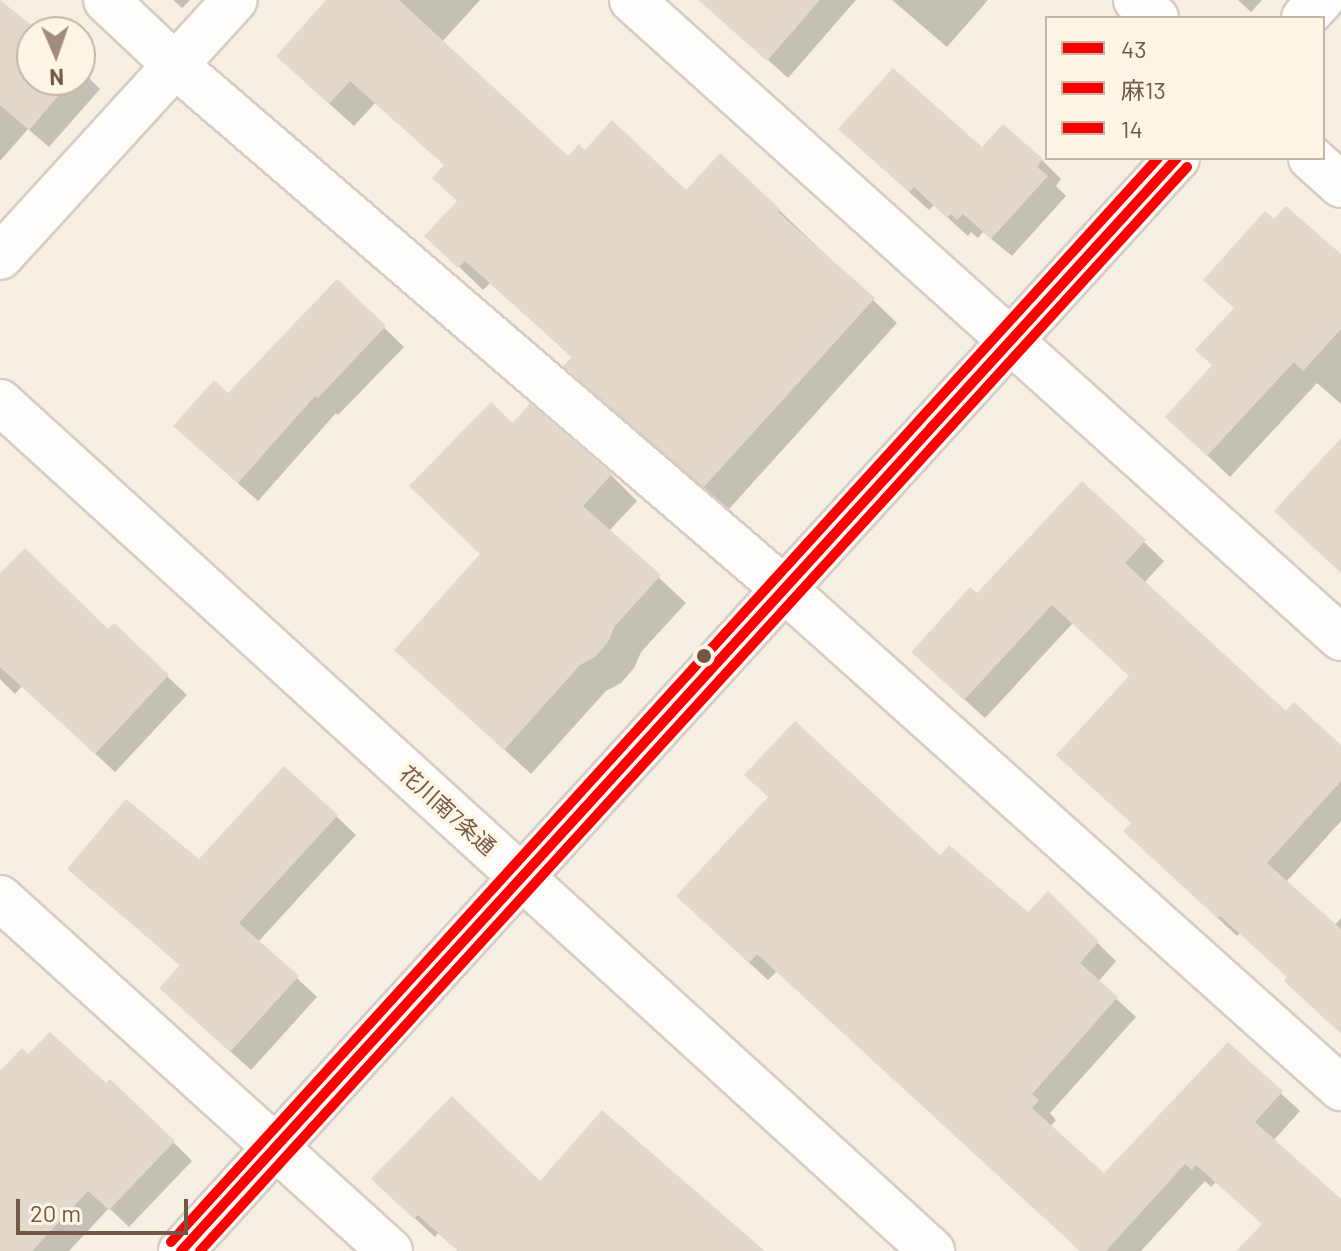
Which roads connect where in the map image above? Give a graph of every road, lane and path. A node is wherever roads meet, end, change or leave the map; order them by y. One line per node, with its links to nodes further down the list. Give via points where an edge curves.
1 (106, 0): 8 (street)
2 (235, 0): 8 (street)
3 (632, 0): 13 (street)
4 (1136, 0): 6 (street)
5 (1321, 0): 7 (street)
6 (1154, 16)
7 (1306, 16)
8 (175, 65): 12 (street); 15 (street)
9 (1175, 160): 13 (street)
10 (1313, 160): 11 (street)
11 (1341, 185)
12 (0, 257)
13 (1012, 339): 15 (street); 16 (street)
14 (0, 402): 17 (street, 花川南7条通)
15 (784, 589): 17 (street); 19 (street)
16 (1341, 638)
17 (522, 877): 20 (street); 23 (street, 花川南7条通)
18 (0, 898): 20 (street)
19 (1341, 1088)
20 (275, 1148): 21 (street); 22 (street)
21 (181, 1251)
22 (390, 1251)
23 (932, 1251)

